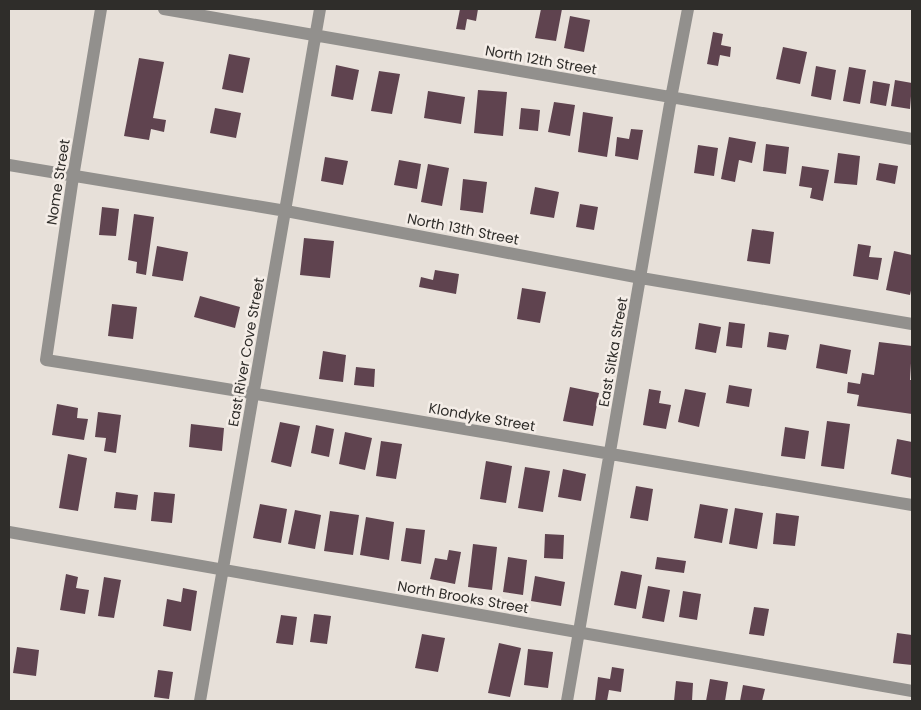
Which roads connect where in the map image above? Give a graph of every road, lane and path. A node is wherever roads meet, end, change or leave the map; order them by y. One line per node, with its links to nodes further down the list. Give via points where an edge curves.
1 (101, 9): 9 (street, Nome Street)
2 (164, 9): 5 (street, North 12th Street)
3 (320, 9): 5 (street, East River Cove Street)
4 (688, 9): 6 (street, East Sitka Street)
5 (316, 35): 6 (street, North 12th Street); 10 (street, East River Cove Street)
6 (671, 98): 7 (street, North 12th Street); 11 (street, East Sitka Street)
7 (912, 139)
8 (9, 165): 9 (street, North 13th Street)
9 (73, 177): 10 (street, North 13th Street); 13 (street, Nome Street)
10 (286, 211): 11 (street, North 13th Street); 14 (street, East River Cove Street)
11 (641, 278): 12 (street, North 13th Street); 15 (street, East Sitka Street)
12 (912, 324)
13 (46, 360): 14 (street, Klondyke Street)
14 (254, 392): 15 (street, Klondyke Street); 18 (street, East River Cove Street)
15 (610, 455): 16 (street, Klondyke Street); 19 (street, East Sitka Street)
16 (912, 505)
17 (9, 532): 18 (street, North Brooks Street)
18 (223, 568): 19 (street, North Brooks Street); 21 (street, East River Cove Street)
19 (579, 633): 20 (street, North Brooks Street); 22 (street, East Sitka Street)
20 (912, 691)
21 (200, 701)
22 (567, 701)

